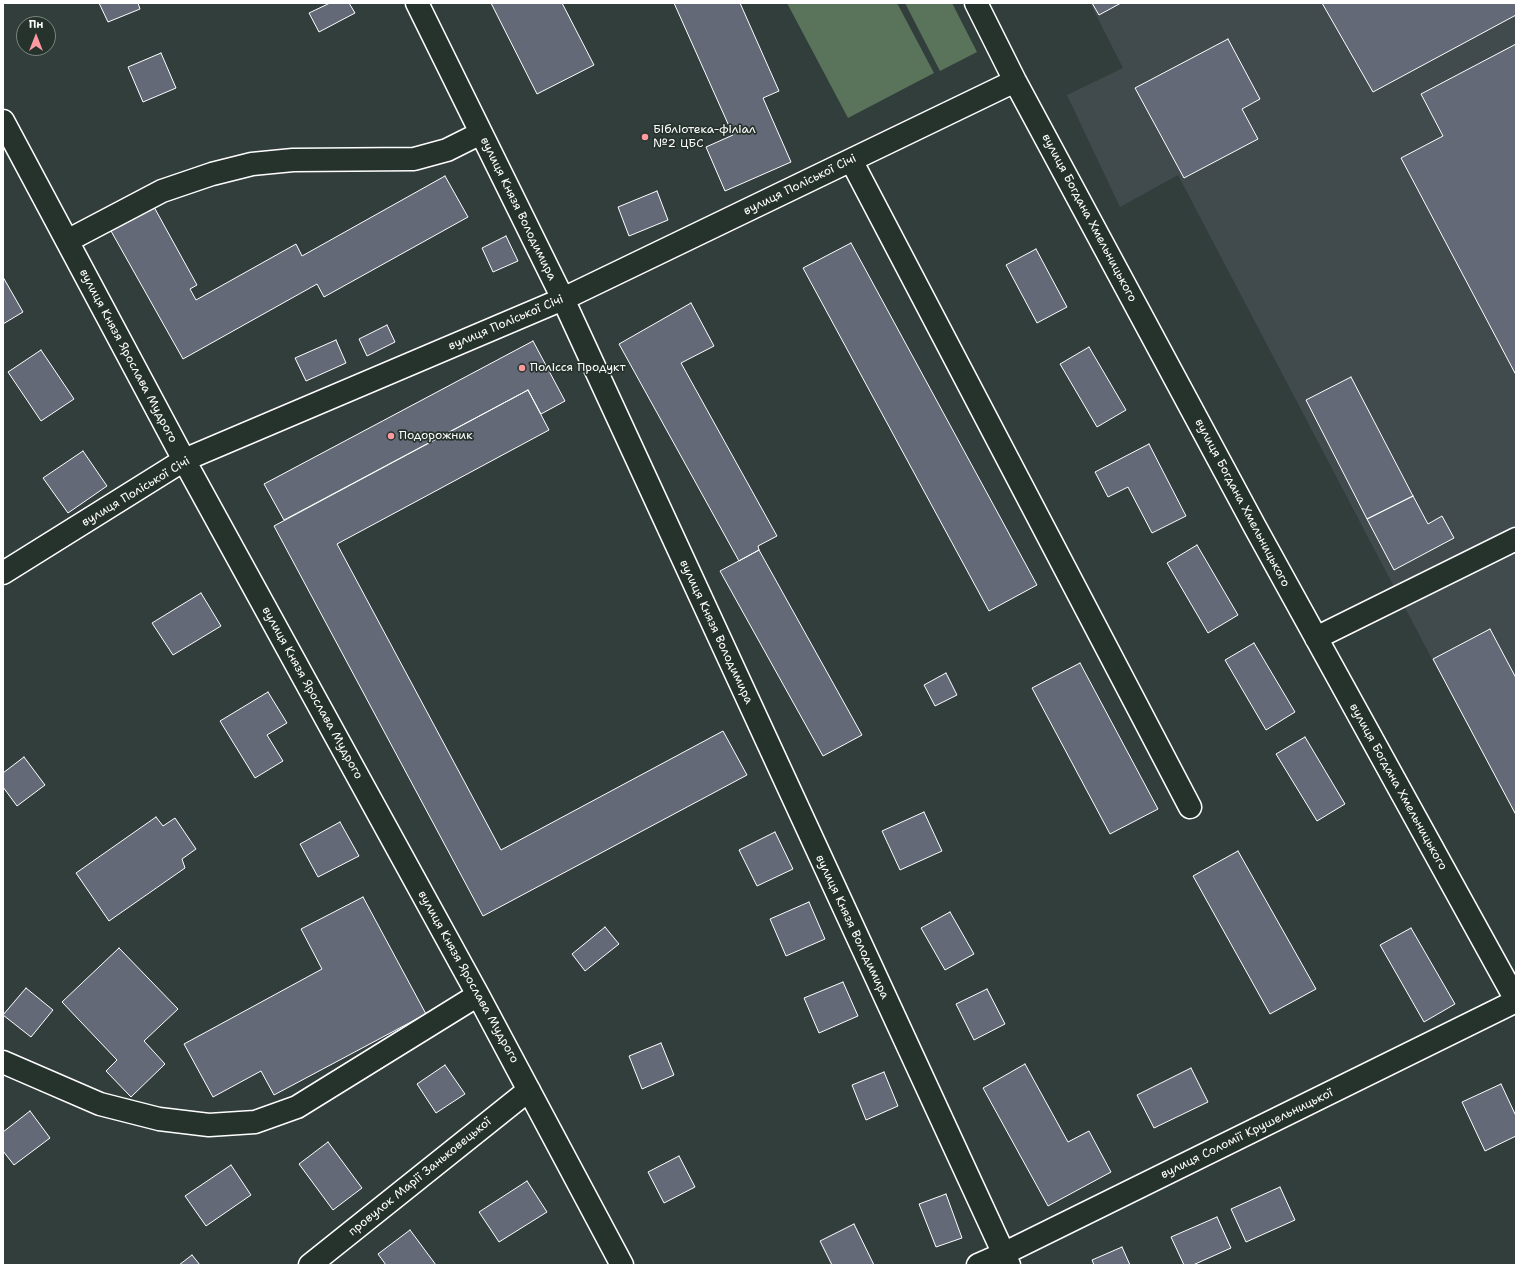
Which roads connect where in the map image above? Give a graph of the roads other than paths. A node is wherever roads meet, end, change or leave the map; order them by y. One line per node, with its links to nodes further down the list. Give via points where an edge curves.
1 (417, 3): 5 (street, вулиця Князя Володимира)
2 (976, 3): 3 (street, вулиця Богдана Хмельницького)
3 (1015, 81): 6 (street, вулиця Поліської Січі); 12 (street, вулиця Богдана Хмельницького)
4 (3, 121): 7 (street, вулиця Князя Ярослава Мудрого)
5 (481, 133): 7 (street, via 447,150 414,159 293,160 252,164 212,174 162,191); 8 (street, вулиця Князя Володимира)
6 (851, 160): 8 (street, вулиця Поліської Січі); 13 (street)
7 (67, 241): 9 (street, вулиця Князя Ярослава Мудрого)
8 (563, 299): 9 (street, вулиця Поліської Січі); 18 (street, вулиця Князя Володимира)
9 (184, 460): 11 (street, вулиця Поліської Січі); 14 (street, вулиця Князя Ярослава Мудрого)
10 (1516, 538): 12 (street)
11 (3, 573)
12 (1316, 638): 15 (street, вулиця Богдана Хмельницького)
13 (1190, 807)
14 (478, 995): 16 (street, via 297,1107 254,1122 209,1125 159,1119 100,1104); 17 (street, вулиця Князя Ярослава Мудрого)
15 (1516, 1000): 18 (street, вулиця Соломії Крушельницької)
16 (3, 1062)
17 (529, 1090): 19 (street, провулок Марії Заньковецької); 20 (street, вулиця Князя Ярослава Мудрого)
18 (1006, 1260): 21 (street, вулиця Соломії Крушельницької)
19 (310, 1265)
20 (622, 1265)
21 (978, 1265)

